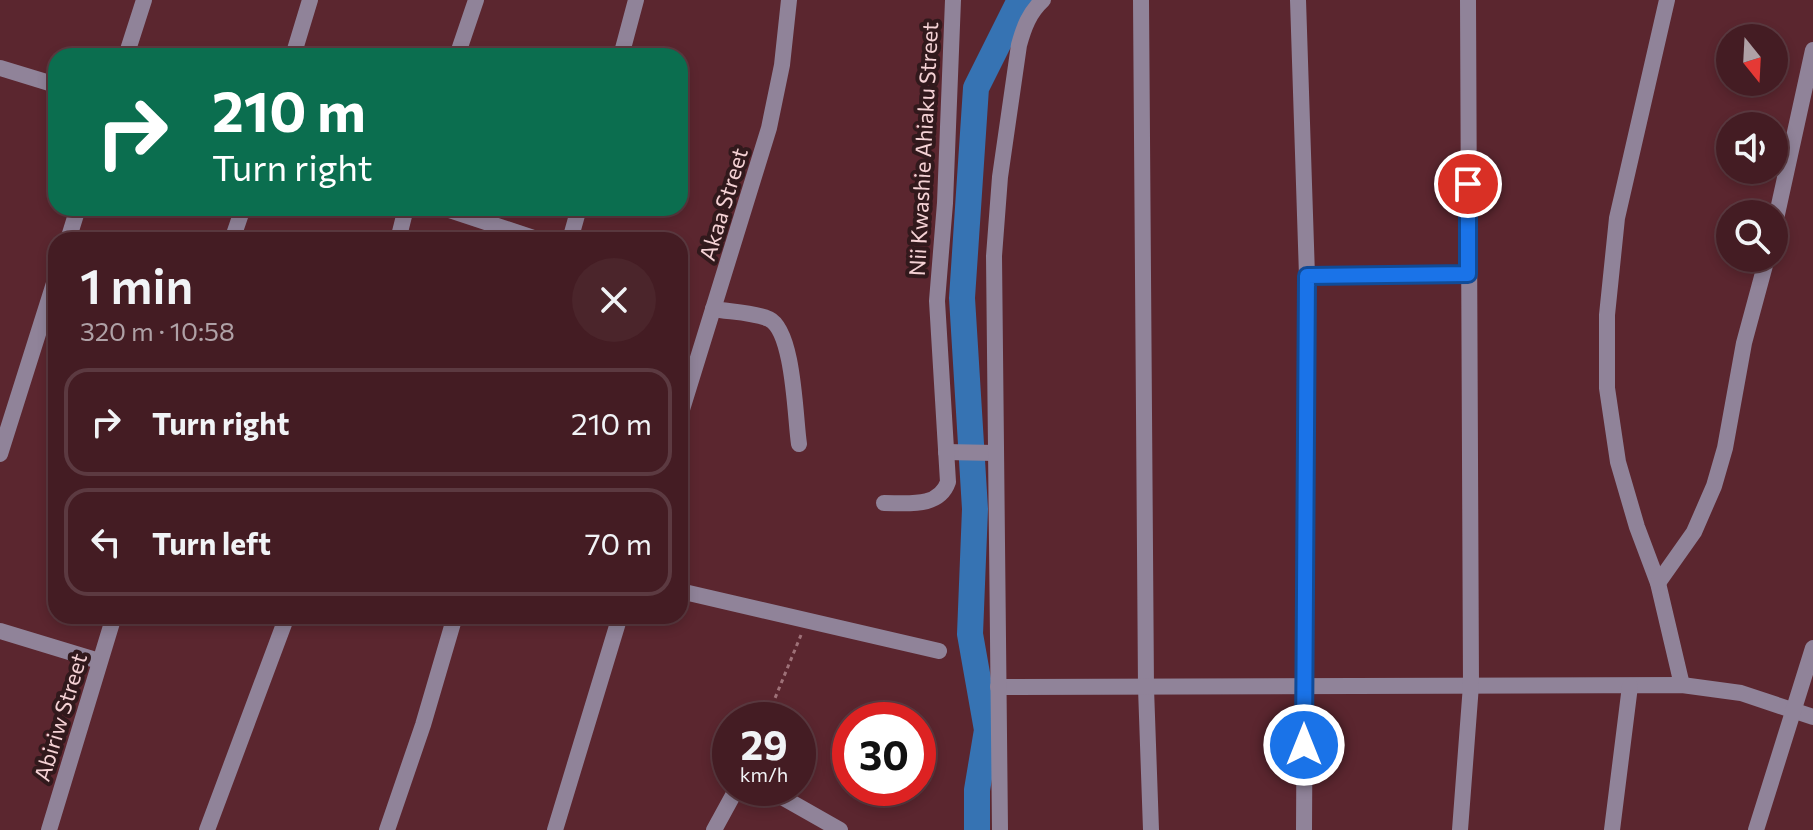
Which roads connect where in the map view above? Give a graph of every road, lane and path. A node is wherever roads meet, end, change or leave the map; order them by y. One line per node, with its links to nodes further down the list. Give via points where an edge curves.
1 (144, 0): 12 (street)
2 (310, 0): 13 (street)
3 (476, 0): 14 (street)
4 (636, 0): 15 (street)
5 (789, 0): 26 (street, Akaa Street, via 769,128)
6 (953, 0): 29 (street, Nii Kwashie Ahiaku Street, via 937,301)
7 (1043, 0): 30 (street, via 1031,12 1022,35 1000,177)
8 (1141, 0): 48 (street)
9 (1298, 0): 24 (street)
10 (1468, 0): 23 (street)
11 (1667, 0): 33 (street, via 1617,218 1607,315 1607,388 1618,462)
12 (129, 48)
13 (295, 48)
14 (460, 48)
15 (623, 48)
16 (1813, 50): 19 (street)
17 (0, 68): 18 (street)
18 (48, 83)
19 (1780, 200)
20 (467, 216): 21 (street)
21 (516, 232)
22 (1763, 272): 33 (street, via 1714,486 1694,532)
23 (1468, 274): 24 (street); 44 (street)
24 (1307, 276): 49 (street)
25 (48, 302): 31 (street)
26 (713, 309): 27 (street, Akaa Street); 28 (street, via 770,320 777,328 788,356)
27 (688, 390)
28 (799, 444)
29 (952, 452): 30 (street); 32 (street, Nii Kwashie Ahiaku Street, via 948,482 934,500)
30 (990, 453): 47 (street)
31 (0, 454)
32 (884, 503)
33 (1658, 583): 45 (street)
34 (688, 593): 35 (street)
35 (806, 621): 42 (street); 50 (path)
36 (111, 624): 43 (street, Abiriw Street)
37 (284, 624): 56 (street)
38 (453, 624): 57 (street)
39 (618, 624): 58 (street)
40 (0, 631): 43 (street)
41 (1813, 648): 51 (street)
42 (939, 651)
43 (99, 661): 55 (street, Abiriw Street)
44 (1471, 685): 46 (street); 49 (street); 64 (street)
45 (1682, 685): 46 (street); 51 (street, via 1741,693)
46 (1630, 686): 65 (street)
47 (998, 687): 48 (street); 61 (street)
48 (1146, 688): 49 (street); 62 (street)
49 (1305, 688): 63 (street)
50 (773, 702)
51 (1792, 708): 52 (street); 66 (street)
52 (1813, 717)
53 (727, 806): 59 (street)
54 (798, 806): 60 (street)
55 (49, 830)
56 (207, 830)
57 (387, 830)
58 (555, 830)
59 (714, 830)
60 (840, 830)
61 (1000, 830)
62 (1151, 830)
63 (1304, 830)
64 (1460, 830)
65 (1612, 830)
66 (1756, 830)

